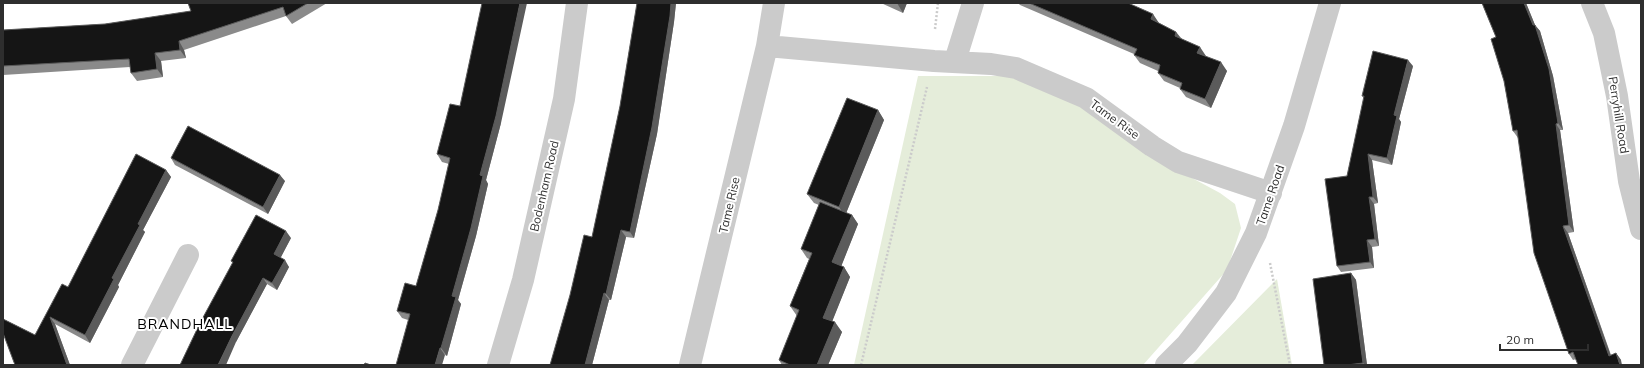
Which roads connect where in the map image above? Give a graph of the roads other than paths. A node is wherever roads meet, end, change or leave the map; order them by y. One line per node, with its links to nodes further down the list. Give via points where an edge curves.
1 (577, 3): 14 (street, Bodenham Road, via 564,99 523,280)
2 (774, 3): 6 (street, Tame Rise)
3 (973, 3): 7 (street)
4 (1330, 3): 9 (street, Tame Road, via 1294,126)
5 (1592, 3): 8 (street, Perryhill Road, via 1604,33)
6 (767, 46): 7 (street, Tame Rise); 15 (street, Tame Rise)
7 (955, 61): 9 (street, Tame Rise, via 1016,68 1052,83 1086,98 1178,162)
8 (1635, 178): 10 (street, Perryhill Road)
9 (1271, 193): 16 (street, Tame Road, via 1256,233 1226,293 1187,344)
10 (1641, 230): 11 (street, Perryhill Road)
11 (1641, 240)
12 (188, 255): 13 (street)
13 (132, 365)
14 (498, 365)
15 (690, 365)
16 (1166, 365)

